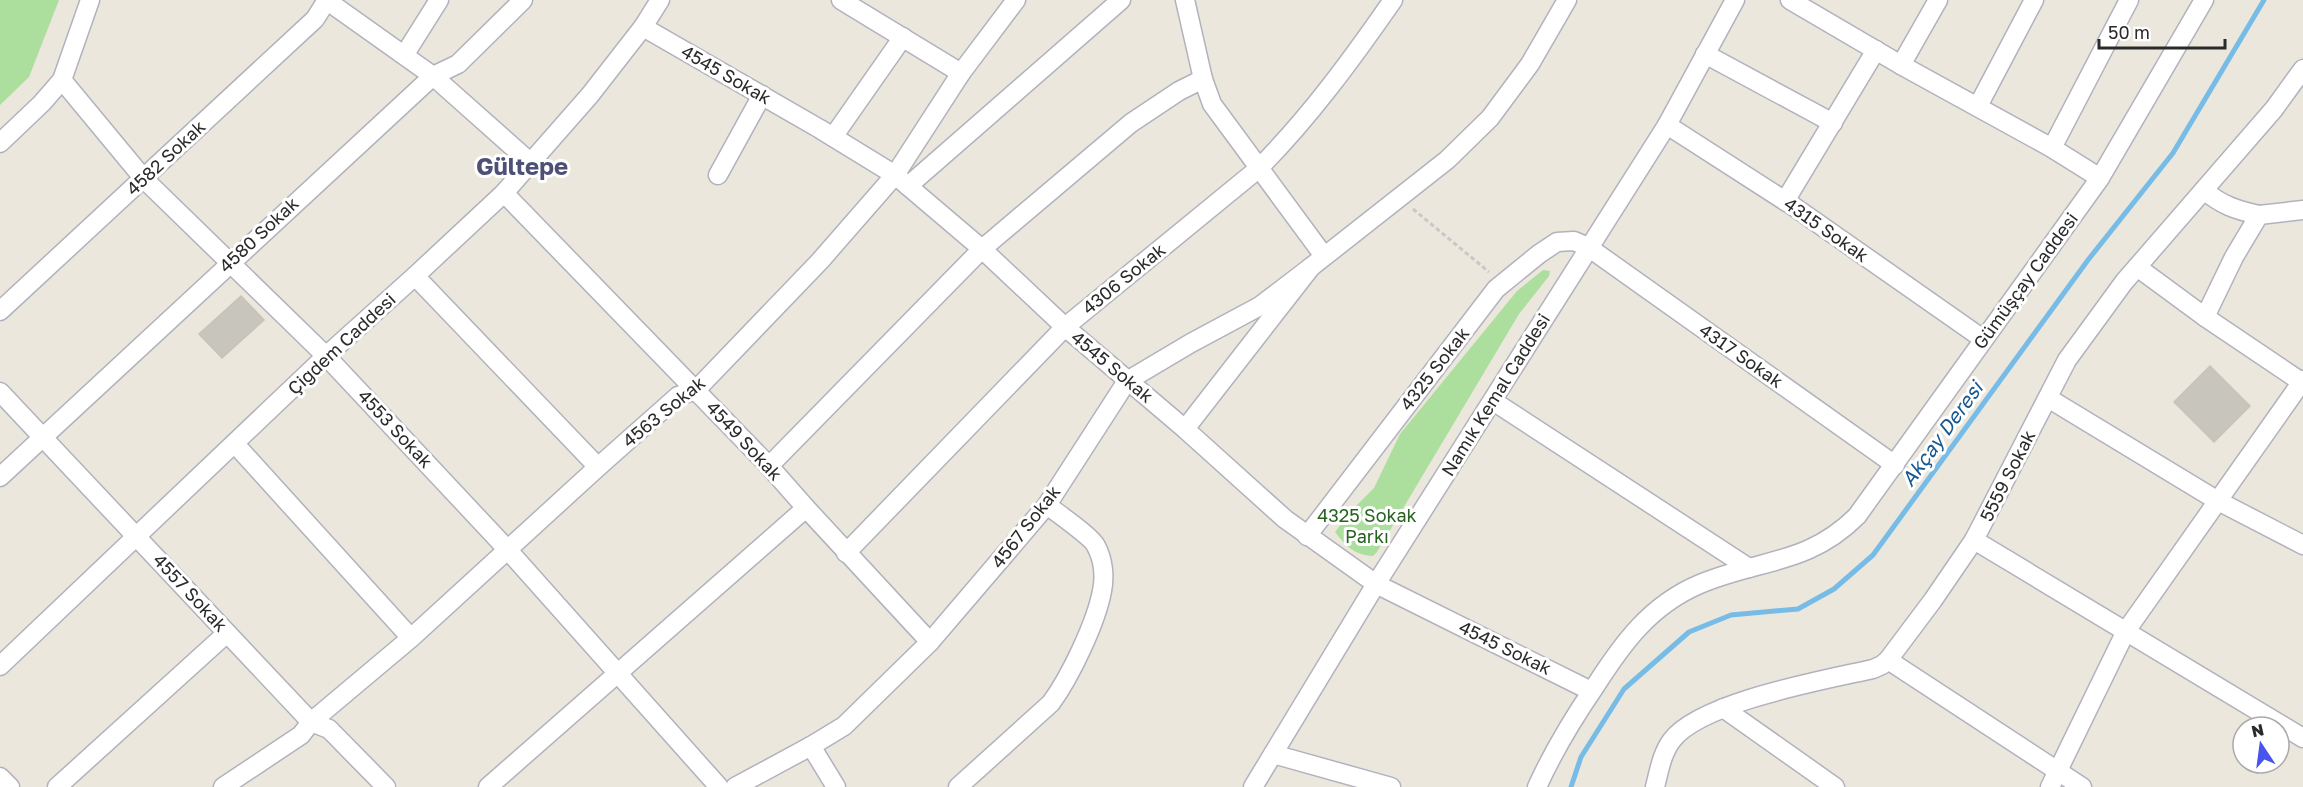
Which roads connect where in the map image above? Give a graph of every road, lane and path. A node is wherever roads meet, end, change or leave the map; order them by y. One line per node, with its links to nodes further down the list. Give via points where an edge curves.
1 (90, 0): 27 (street)
2 (326, 0): 21 (street); 40 (street, 4582 Sokak, via 315,19)
3 (439, 0): 21 (street)
4 (523, 0): 26 (street, 4580 Sokak, via 458,64)
5 (660, 0): 18 (street, Çiğdem Caddesi)
6 (840, 0): 19 (street)
7 (1016, 0): 25 (street, 4563 Sokak)
8 (1121, 0): 41 (street)
9 (1185, 0): 28 (street)
10 (1393, 0): 37 (street, 4306 Sokak, via 1354,56)
11 (1567, 0): 44 (street, via 1530,64 1490,118 1448,160)
12 (1735, 0): 22 (street, Namık Kemal Caddesi)
13 (1790, 0): 20 (street)
14 (1938, 0): 23 (street)
15 (2034, 0): 30 (street)
16 (2129, 0): 35 (street)
17 (2204, 0): 39 (street, Gümüşçay Caddesi)
18 (643, 27): 29 (street, 4545 Sokak); 36 (street, Çiğdem Caddesi)
19 (903, 37): 25 (street); 33 (street)
20 (1876, 50): 23 (street); 31 (street)
21 (405, 54): 26 (street)
22 (1706, 54): 31 (street); 32 (street, Namık Kemal Caddesi)
23 (1901, 65): 30 (street)
24 (2303, 69): 42 (street, 5559 Sokak)
25 (961, 73): 41 (street, 4563 Sokak)
26 (433, 76): 36 (street); 51 (street, 4580 Sokak)
27 (62, 80): 34 (street); 40 (street, 4553 Sokak)
28 (1203, 80): 37 (street, via 1212,104); 49 (street, via 1131,123)
29 (762, 95): 33 (street, 4545 Sokak); 38 (street)
30 (1978, 106): 35 (street)
31 (1833, 123): 45 (street)
32 (1667, 125): 45 (street, 4315 Sokak); 48 (street, Namık Kemal Caddesi)
33 (833, 137): 41 (street, 4545 Sokak)
34 (0, 143)
35 (2052, 148): 39 (street)
36 (531, 163): 43 (street, Çiğdem Caddesi)
37 (1258, 169): 50 (street); 57 (street, 4306 Sokak)
38 (718, 175)
39 (2100, 178): 58 (street, Gümüşçay Caddesi)
40 (144, 179): 51 (street, 4553 Sokak); 55 (street, 4582 Sokak)
41 (901, 180): 49 (street, 4545 Sokak); 62 (street, 4563 Sokak)
42 (2204, 190): 47 (street, via 2233,210); 52 (street, 5559 Sokak)
43 (504, 192): 53 (street, Çiğdem Caddesi); 62 (street, 4549 Sokak)
44 (1400, 198): 50 (street); 54 (path)
45 (1785, 201): 58 (street, 4315 Sokak)
46 (2303, 210): 47 (street)
47 (2259, 215): 56 (street)
48 (1588, 247): 54 (street, 4325 Sokak, via 1566,240 1557,243); 65 (street, Namık Kemal Caddesi); 69 (street, 4317 Sokak)
49 (982, 249): 57 (street, 4545 Sokak); 70 (street)
50 (1317, 262): 60 (street, 4567 Sokak, via 1260,306); 66 (street)
51 (229, 263): 59 (street, 4553 Sokak); 67 (street, 4580 Sokak)
52 (2137, 267): 56 (street); 64 (street, 5559 Sokak, via 2067,360)
53 (415, 276): 59 (street, Çiğdem Caddesi); 71 (street)
54 (1503, 284): 77 (street, 4325 Sokak)
55 (0, 311)
56 (2205, 317): 61 (street)
57 (1065, 327): 60 (street, 4545 Sokak); 81 (street, 4306 Sokak)
58 (1983, 339): 69 (street, Gümüşçay Caddesi)
59 (326, 356): 68 (street, Çiğdem Caddesi); 80 (street, 4553 Sokak)
60 (1127, 381): 66 (street, 4545 Sokak); 74 (street, 4567 Sokak)
61 (2303, 382): 73 (street)
62 (696, 390): 70 (street, 4549 Sokak); 71 (street, 4563 Sokak, via 678,396)
63 (0, 392): 67 (street, 4557 Sokak)
64 (2048, 398): 73 (street); 78 (street, 5559 Sokak)
65 (1493, 401): 82 (street); 83 (street, Namık Kemal Caddesi)
66 (1185, 429): 77 (street, 4545 Sokak)
67 (42, 438): 72 (street, 4580 Sokak); 76 (street, 4557 Sokak)
68 (235, 444): 76 (street, Çiğdem Caddesi); 86 (street)
69 (1895, 465): 82 (street, Gümüşçay Caddesi, via 1840,533 1807,552)
70 (769, 466): 75 (street, 4549 Sokak)
71 (598, 467): 80 (street, 4563 Sokak)
72 (0, 477)
73 (2218, 501): 79 (street); 84 (street)
74 (1047, 505): 87 (street, 4567 Sokak); 107 (street, via 1096,544 1102,563 1102,592 1089,631 1058,694)
75 (806, 508): 81 (street, 4549 Sokak); 90 (street)
76 (136, 536): 85 (street, 4557 Sokak); 89 (street, Çiğdem Caddesi)
77 (1307, 536): 83 (street, 4545 Sokak)
78 (1974, 540): 84 (street); 88 (street, 5559 Sokak)
79 (2303, 545)
80 (507, 549): 86 (street, 4563 Sokak); 90 (street, 4553 Sokak)
81 (846, 553): 87 (street, 4549 Sokak)
82 (1749, 568): 91 (street, Gümüşçay Caddesi, via 1700,584 1654,611 1622,646)
83 (1376, 584): 91 (street, 4545 Sokak); 96 (street, Namık Kemal Caddesi)
84 (2126, 631): 94 (street); 97 (street)
85 (227, 633): 93 (street, 4557 Sokak); 100 (street)
86 (411, 638): 93 (street, 4563 Sokak)
87 (930, 642): 95 (street, 4567 Sokak, via 844,726)
88 (1888, 660): 92 (street, 5559 Sokak, via 1873,669); 97 (street)
89 (0, 666)
90 (617, 675): 103 (street); 104 (street, 4553 Sokak)
91 (1592, 691): 110 (street, Gümüşçay Caddesi, via 1552,753)
92 (1723, 708): 111 (street, 5559 Sokak, via 1695,720 1671,741); 112 (street)
93 (311, 722): 101 (street, 4563 Sokak, via 301,735); 102 (street, 4557 Sokak, via 329,729)
94 (2303, 738)
95 (812, 746): 105 (street, 4567 Sokak); 106 (street)
96 (1273, 754): 108 (street, Namık Kemal Caddesi); 109 (street)
97 (2058, 769): 113 (street); 114 (street)
98 (0, 777): 99 (street)
99 (10, 787)
100 (57, 787)
101 (223, 787)
102 (386, 787)
103 (488, 787)
104 (719, 787)
105 (735, 787)
106 (836, 787)
107 (958, 787)
108 (1253, 787)
109 (1391, 787)
110 (1537, 787)
111 (1655, 787)
112 (1835, 787)
113 (2050, 787)
114 (2082, 787)

